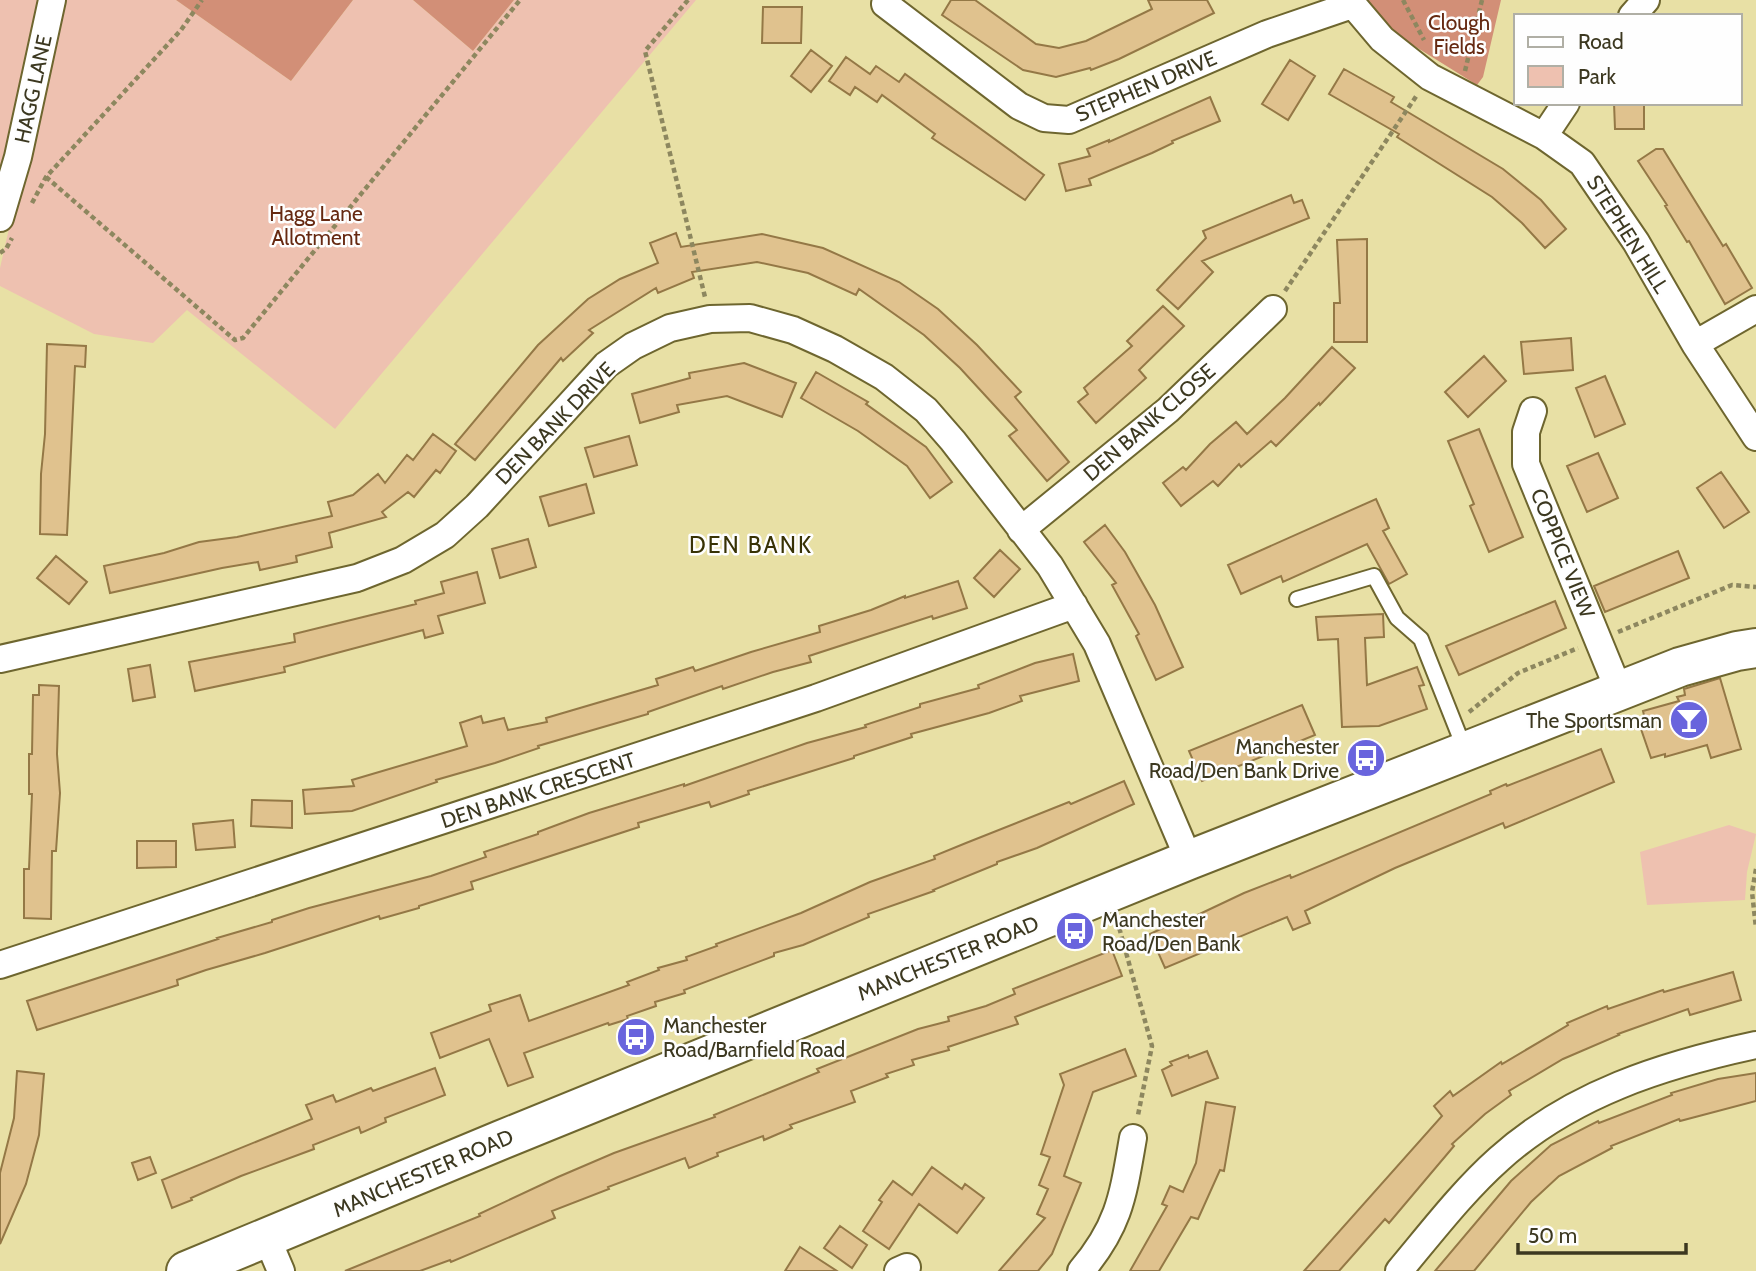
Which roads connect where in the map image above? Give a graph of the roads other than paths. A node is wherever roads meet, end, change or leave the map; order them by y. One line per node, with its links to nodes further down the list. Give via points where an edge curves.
1 (52, 0): 8 (street, HAGG LANE)
2 (1646, 0): 5 (street)
3 (1350, 2): 4 (street, STEPHEN DRIVE, via 1069,120 1044,118 1019,106); 7 (street, STEPHEN HILL, via 1381,39 1430,77)
4 (885, 4)
5 (1634, 14)
6 (1565, 105): 7 (street)
7 (1544, 136): 11 (street, STEPHEN HILL, via 1582,163 1636,242)
8 (6, 228)
9 (1273, 309): 14 (street, DEN BANK CLOSE, via 1168,410)
10 (1756, 309): 11 (street)
11 (1695, 344): 13 (street, STEPHEN HILL)
12 (1533, 411): 19 (street, COPPICE VIEW, via 1525,432 1526,464)
13 (1756, 437)
14 (1021, 530): 16 (street, DEN BANK DRIVE); 18 (street, DEN BANK DRIVE, via 953,440 884,377 793,330 750,318 710,319 670,328 606,365 477,506 445,535 403,560 358,578)
15 (1297, 599): 20 (lane, via 1374,576 1397,618 1421,639)
16 (1074, 606): 21 (street, DEN BANK DRIVE, via 1097,644); 22 (street, DEN BANK CRESCENT, via 816,698)
17 (1756, 648): 19 (main road, MANCHESTER ROAD, via 1680,667)
18 (0, 659)
19 (1619, 691): 20 (main road, MANCHESTER ROAD)
20 (1465, 752): 21 (main road, MANCHESTER ROAD)
21 (1189, 860): 25 (main road, MANCHESTER ROAD, via 501,1140)
22 (0, 965)
23 (1756, 1045): 28 (street, via 1692,1059 1612,1087 1544,1123 1498,1160)
24 (1133, 1138): 27 (street, via 1112,1228)
25 (274, 1254): 26 (main road, MANCHESTER ROAD)
26 (186, 1271)
27 (1081, 1271)
28 (1399, 1271)

